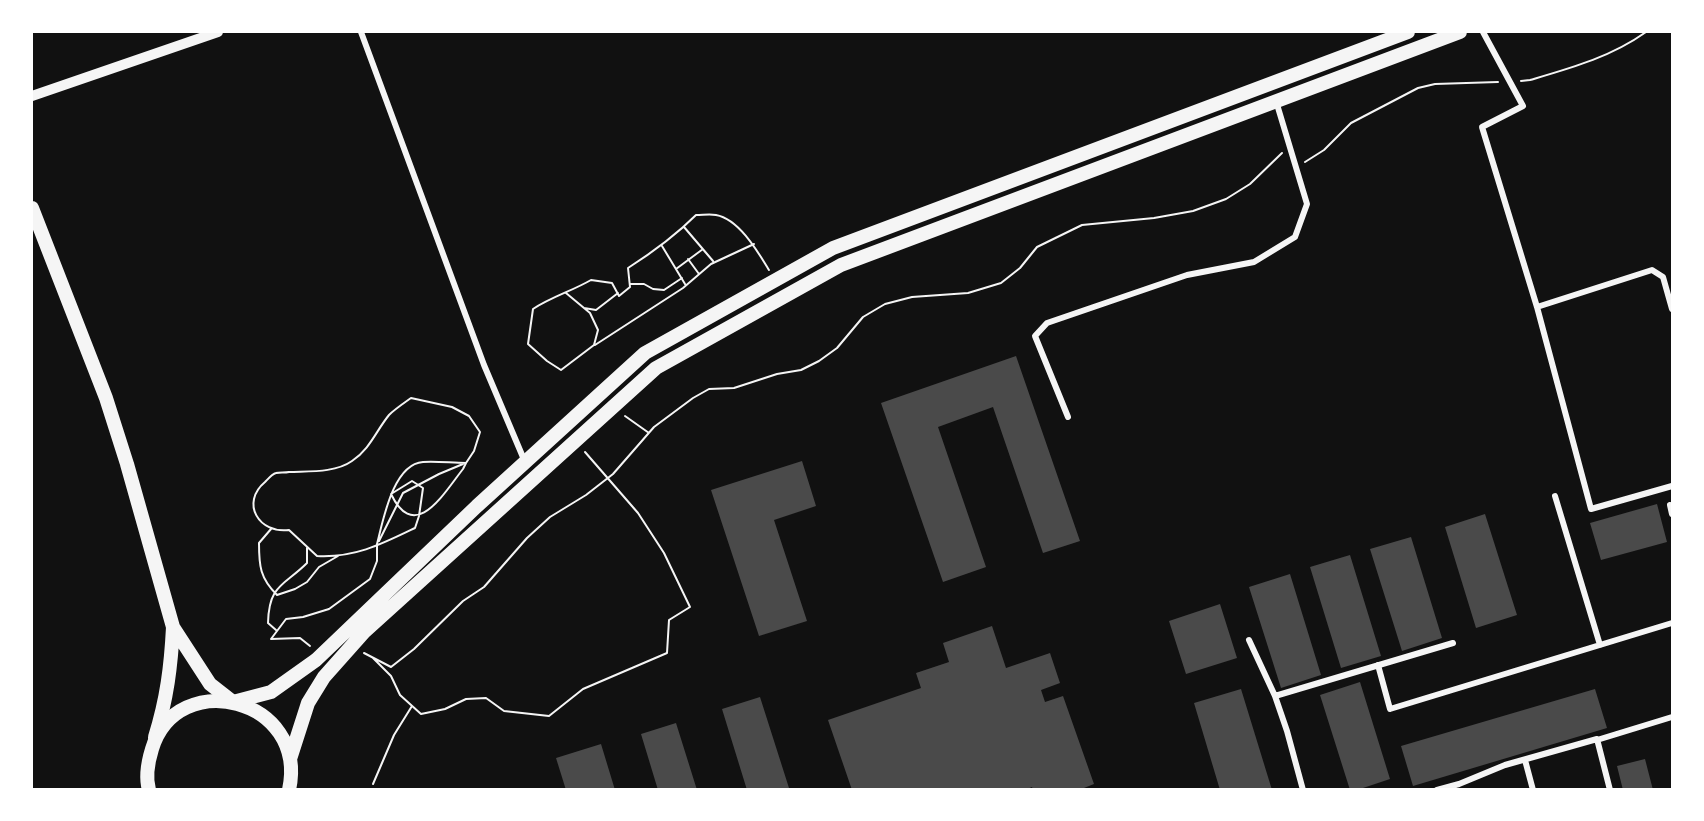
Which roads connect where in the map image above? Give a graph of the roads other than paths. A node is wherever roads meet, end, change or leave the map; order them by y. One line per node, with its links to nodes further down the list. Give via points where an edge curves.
1 (218, 32): 6 (street)
2 (361, 32): 14 (street, via 484,366)
3 (1407, 32): 14 (main road, via 833,248 645,353)
4 (1460, 32): 7 (main road)
5 (1483, 32): 11 (street, via 1523,106 1482,127)
6 (32, 96)
7 (1276, 101): 13 (street, via 1306,204 1295,237 1254,262 1187,275 1047,323 1035,336); 30 (main road, via 841,265 656,368 364,632 324,677 308,703)
8 (32, 208): 20 (main road, via 106,398)
9 (1672, 273): 10 (street)
10 (1663, 277): 11 (street, via 1652,270); 12 (street)
11 (1537, 307): 15 (street, via 1591,509)
12 (1672, 309)
13 (1068, 417)
14 (525, 462): 26 (main road, via 321,655 271,692)
15 (1672, 486)
16 (1555, 496): 23 (street)
17 (1670, 505): 18 (street)
18 (1672, 514)
19 (1672, 623): 23 (street)
20 (173, 627): 26 (main road, via 210,684); 29 (main road, via 168,687)
21 (1249, 640): 25 (street)
22 (1453, 643): 24 (street)
23 (1600, 645): 24 (street, via 1390,709)
24 (1378, 665): 25 (street)
25 (1275, 696): 37 (street)
26 (233, 702): 29 (main road, via 200,703 182,711 166,723); 30 (main road, via 268,720 284,741)
27 (1672, 717): 28 (street)
28 (1597, 740): 31 (street); 40 (street)
29 (154, 741): 32 (main road)
30 (290, 759): 36 (main road)
31 (1525, 760): 33 (street); 39 (street)
32 (148, 761): 34 (main road); 35 (main road)
33 (1454, 787): 38 (street)
34 (142, 789)
35 (149, 789)
36 (289, 789)
37 (1303, 789)
38 (1437, 789)
39 (1533, 789)
40 (1610, 789)

